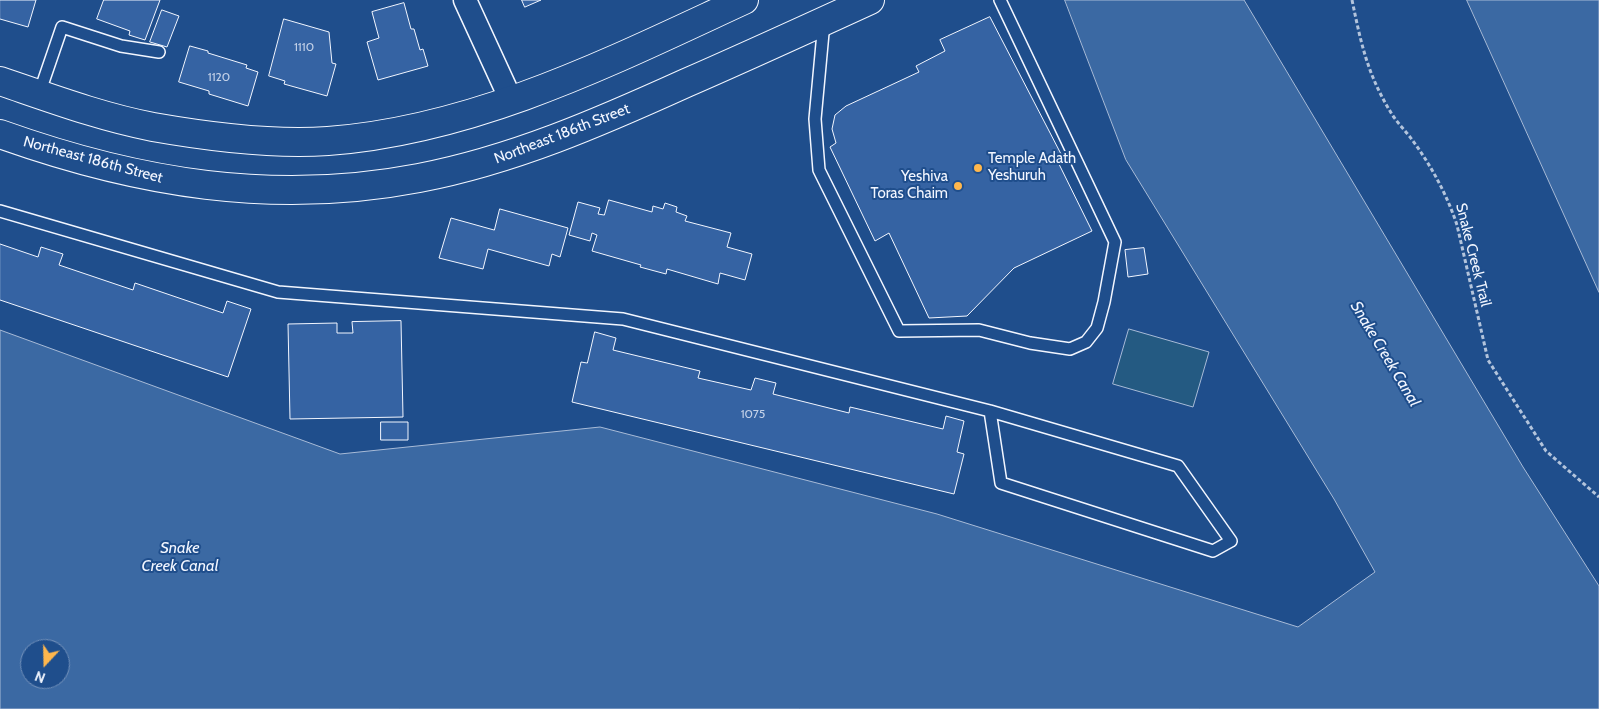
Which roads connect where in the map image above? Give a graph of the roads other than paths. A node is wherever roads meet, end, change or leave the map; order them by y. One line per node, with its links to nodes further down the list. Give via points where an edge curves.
1 (465, 0): 9 (street)
2 (744, 0): 9 (main road, via 595,68)
3 (870, 0): 5 (main road, Northeast 186th Street)
4 (1000, 0): 5 (lane, via 1115,242 1097,328 1086,342 1070,349 979,330 899,331 819,170 815,119)
5 (824, 21): 10 (main road, Northeast 186th Street, via 646,102 537,146 459,170 379,184 302,190 184,183 72,158)
6 (160, 52): 8 (lane, via 121,46 62,27)
7 (0, 81): 8 (main road)
8 (39, 94): 9 (main road, via 152,126 225,137 294,141 329,141 404,130 435,124)
9 (511, 100)
10 (0, 134)
11 (0, 211): 12 (lane, via 278,292 623,319)
12 (990, 411): 12 (lane, via 1178,466 1231,541 1213,551 1001,483)

